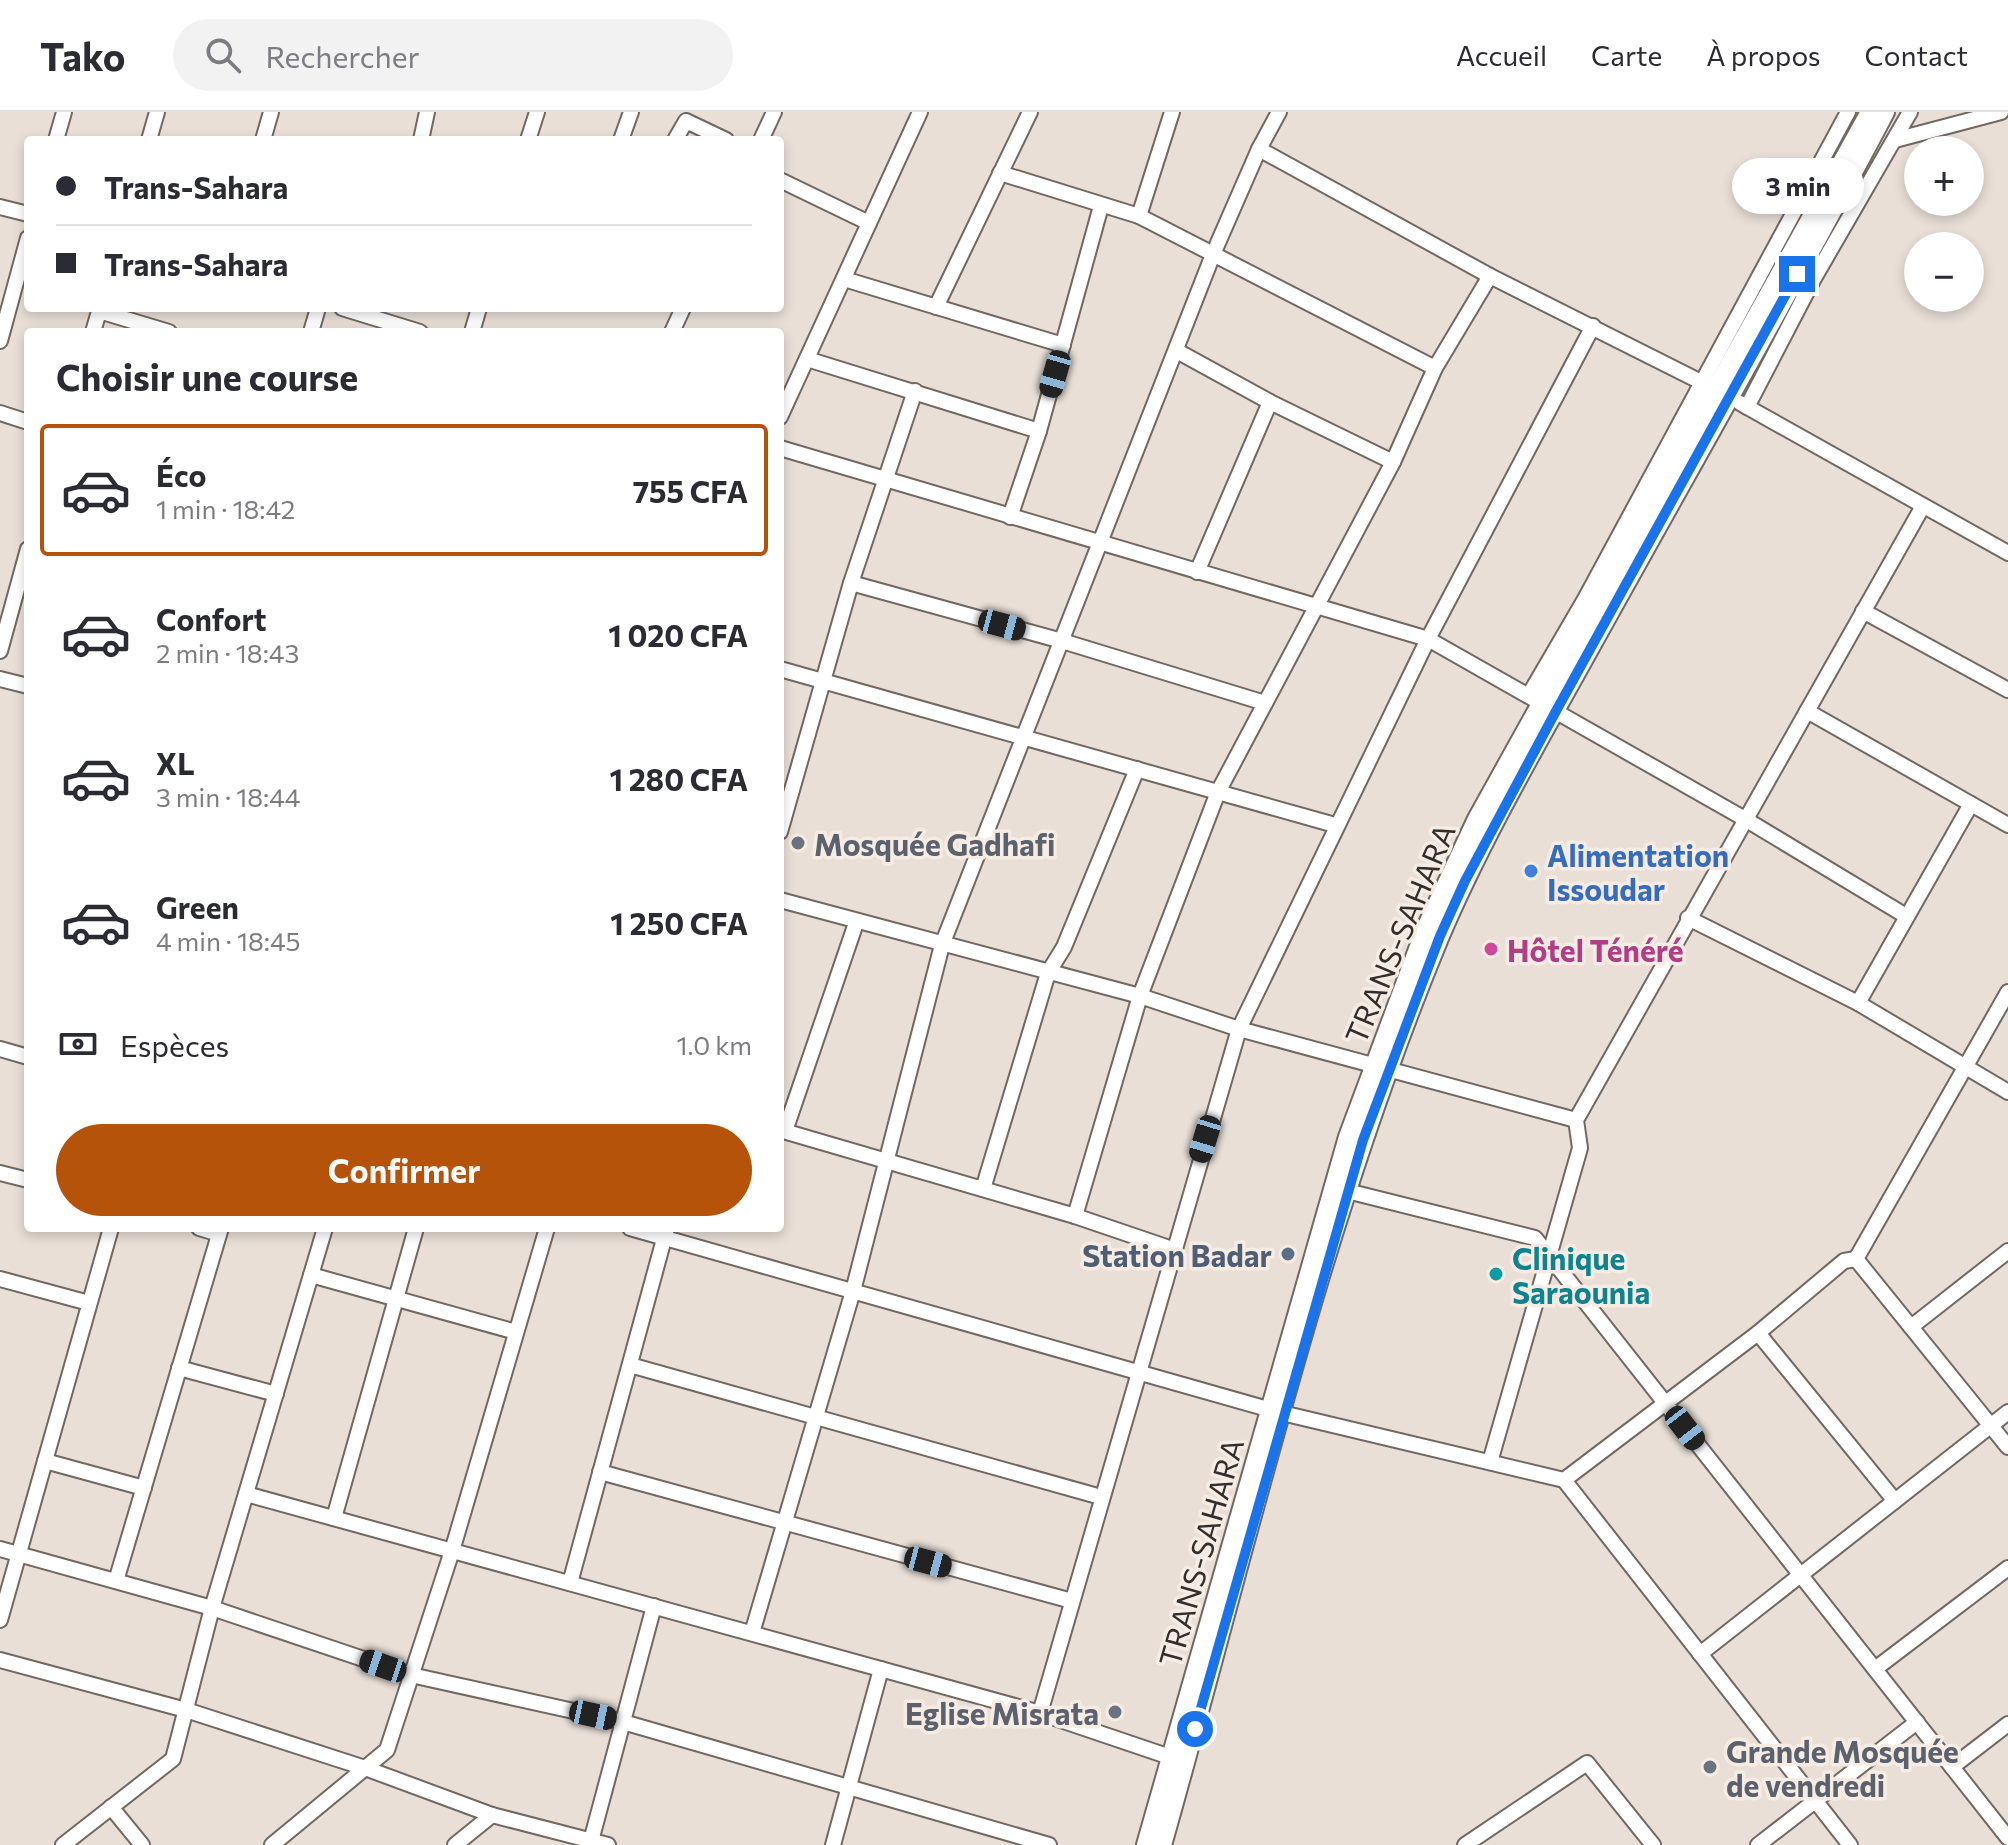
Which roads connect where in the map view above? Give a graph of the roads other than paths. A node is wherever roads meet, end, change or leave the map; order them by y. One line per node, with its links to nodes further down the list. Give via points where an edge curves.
1 (64, 112): 18 (street)
2 (157, 112): 19 (street)
3 (271, 112): 20 (street)
4 (427, 112): 21 (street)
5 (537, 112): 22 (street)
6 (631, 112): 23 (street)
7 (774, 112): 26 (street)
8 (920, 112): 35 (street)
9 (1030, 112): 29 (street)
10 (1172, 112): 34 (street)
11 (1279, 112): 28 (street)
12 (1848, 112): 51 (street)
13 (1870, 112): 51 (main road, TRANS-SAHARA)
14 (1885, 112): 51 (main road, TRANS-SAHARA)
15 (1910, 112): 27 (street)
16 (2001, 112): 27 (street)
17 (688, 116): 24 (street); 25 (street)
18 (57, 136)
19 (150, 136)
20 (264, 136)
21 (422, 136)
22 (529, 136)
23 (622, 136)
24 (677, 136)
25 (720, 136)
26 (763, 136)
27 (1895, 140): 54 (street)
28 (1259, 149): 37 (street); 38 (street)
29 (1000, 173): 31 (street); 40 (street)
30 (784, 182): 35 (street)
31 (1101, 206): 34 (street); 47 (street)
32 (0, 207): 33 (street)
33 (24, 213)
34 (1139, 216): 37 (street)
35 (869, 223): 39 (street)
36 (24, 252): 46 (street)
37 (1214, 252): 48 (street); 50 (street)
38 (1490, 276): 43 (street); 50 (street)
39 (844, 279): 40 (street); 49 (street)
40 (936, 307): 47 (street)
41 (106, 312): 44 (street)
42 (355, 312): 45 (street)
43 (1593, 326): 51 (street); 71 (street)
44 (156, 328)
45 (407, 328)
46 (1, 333)
47 (1063, 345): 58 (street)
48 (1177, 351): 53 (street); 64 (street)
49 (807, 359): 52 (street); 55 (street)
50 (1435, 368): 60 (street)
51 (1715, 390): 54 (street); 80 (main road, TRANS-SAHARA); 80 (street)
52 (915, 391): 58 (street); 61 (street)
53 (1270, 402): 60 (street); 67 (street)
54 (1747, 407): 62 (street)
55 (784, 408)
56 (0, 413): 57 (street)
57 (24, 421)
58 (1039, 431): 63 (street)
59 (784, 449): 61 (street)
60 (1393, 462): 69 (street)
61 (884, 480): 63 (street); 68 (street)
62 (1923, 506): 65 (street); 70 (street)
63 (1010, 517): 64 (street)
64 (1098, 543): 67 (street); 72 (street)
65 (2008, 553)
66 (24, 566): 73 (street)
67 (1197, 572): 69 (street)
68 (851, 583): 72 (street); 76 (street)
69 (1315, 604): 71 (street); 79 (street)
70 (1863, 611): 78 (street); 81 (street)
71 (1428, 639): 80 (street); 88 (street)
72 (1062, 641): 79 (street); 82 (street)
73 (0, 651)
74 (784, 670): 76 (street)
75 (0, 679): 77 (street)
76 (822, 681): 82 (street); 86 (street)
77 (24, 685)
78 (2008, 690)
79 (1265, 703): 84 (street)
80 (1542, 703): 87 (street); 102 (main road, TRANS-SAHARA)
81 (1807, 711): 85 (street); 87 (street)
82 (1025, 738): 83 (street); 94 (street)
83 (1137, 769): 84 (street); 95 (street, via 1064,947)
84 (1218, 792): 88 (street); 97 (street)
85 (1971, 804): 89 (street); 91 (street)
86 (784, 818)
87 (1745, 819): 91 (street); 92 (street)
88 (1335, 825): 99 (street)
89 (2008, 825)
90 (784, 901): 93 (street)
91 (1906, 916): 98 (street)
92 (1688, 918): 98 (street); 105 (street)
93 (856, 923): 94 (street); 106 (street)
94 (942, 945): 95 (street); 108 (street)
95 (1048, 973): 97 (street); 111 (street)
96 (2008, 992): 103 (street)
97 (1140, 996): 99 (street); 113 (street)
98 (1858, 1003): 103 (street)
99 (1239, 1029): 102 (street); 121 (street)
100 (0, 1049): 101 (street)
101 (24, 1056)
102 (1380, 1068): 105 (street); 112 (main road, TRANS-SAHARA); 114 (main road, TRANS-SAHARA, via 1348,1137)
103 (1965, 1068): 104 (street); 124 (street)
104 (2008, 1092)
105 (1576, 1120): 123 (street, via 1580,1148)
106 (784, 1128)
107 (784, 1131): 108 (street)
108 (887, 1161): 111 (street); 127 (street)
109 (0, 1173): 110 (street)
110 (24, 1179)
111 (983, 1189): 113 (street)
112 (1347, 1191): 114 (main road, TRANS-SAHARA); 123 (street, via 1535,1238)
113 (1075, 1216): 121 (street)
114 (1332, 1221): 138 (main road, TRANS-SAHARA)
115 (110, 1232): 129 (street)
116 (220, 1232): 134 (street)
117 (324, 1232): 125 (street)
118 (415, 1232): 128 (street)
119 (546, 1232): 131 (street)
120 (666, 1233): 127 (street); 133 (street)
121 (1172, 1249): 135 (street)
122 (2008, 1251): 130 (street)
123 (1549, 1258): 137 (street); 144 (street)
124 (1856, 1259): 130 (street); 132 (street, via 1844,1261)
125 (311, 1275): 128 (street); 136 (street)
126 (1, 1285): 129 (street)
127 (853, 1291): 135 (street); 140 (street)
128 (398, 1299): 131 (street); 151 (street)
129 (89, 1303): 143 (street)
130 (1911, 1327): 141 (street)
131 (516, 1332): 154 (street)
132 (1758, 1333): 137 (street); 150 (street)
133 (630, 1365): 140 (street); 145 (street)
134 (179, 1368): 136 (street); 147 (street)
135 (1137, 1372): 138 (street); 149 (street)
136 (276, 1394): 148 (street)
137 (1665, 1403): 146 (street); 157 (street)
138 (1276, 1412): 144 (street); 170 (main road, TRANS-SAHARA)
139 (2008, 1412): 141 (street)
140 (815, 1418): 149 (street); 152 (street)
141 (1990, 1425): 142 (street); 150 (street)
142 (2008, 1447)
143 (45, 1461): 147 (street); 155 (street)
144 (1490, 1462): 146 (street)
145 (600, 1472): 152 (street); 159 (street)
146 (1564, 1480): 165 (street)
147 (144, 1488): 158 (street)
148 (246, 1494): 151 (street); 162 (street)
149 (1101, 1497): 160 (street)
150 (1895, 1501): 157 (street)
151 (334, 1518): 154 (street)
152 (785, 1523): 160 (street); 164 (street)
153 (0, 1549): 155 (street)
154 (452, 1551): 159 (street); 169 (street)
155 (18, 1554): 158 (street); 163 (street)
156 (2008, 1568): 168 (street)
157 (1801, 1575): 165 (street); 168 (street)
158 (116, 1581): 162 (street)
159 (570, 1583): 161 (street)
160 (1072, 1601): 172 (street)
161 (654, 1606): 164 (street); 173 (street)
162 (212, 1608): 169 (street); 171 (street)
163 (0, 1620)
164 (752, 1633): 167 (street)
165 (1700, 1654): 180 (street)
166 (0, 1660): 171 (street)
167 (881, 1669): 172 (street); 179 (street)
168 (1875, 1669): 174 (street)
169 (411, 1675): 173 (street); 178 (street, via 387,1750)
170 (1194, 1701): 176 (main road, TRANS-SAHARA); 194 (main road, TRANS-SAHARA)
171 (186, 1710): 178 (street); 181 (street, via 173,1759)
172 (1040, 1713): 176 (street)
173 (623, 1722): 179 (street); 184 (street)
174 (1917, 1722): 177 (street); 180 (street)
175 (2008, 1724): 177 (street)
176 (1170, 1757): 193 (main road, TRANS-SAHARA)
177 (1952, 1767): 183 (street)
178 (365, 1768): 182 (street); 188 (street)
179 (849, 1787): 185 (street); 191 (street)
180 (1815, 1801): 197 (street); 198 (street)
181 (111, 1807): 186 (street); 187 (street)
182 (492, 1815): 184 (street); 189 (street)
183 (2008, 1838)
184 (591, 1841): 190 (street)
185 (1024, 1842): 192 (street)
186 (63, 1845)
187 (142, 1845)
188 (272, 1845)
189 (455, 1845)
190 (608, 1845)
191 (833, 1845)
192 (1049, 1845)
193 (1146, 1845)
194 (1162, 1845)
195 (1465, 1845): 196 (street, via 1587,1763)
196 (1653, 1845)
197 (1758, 1845)
198 (1850, 1845)

